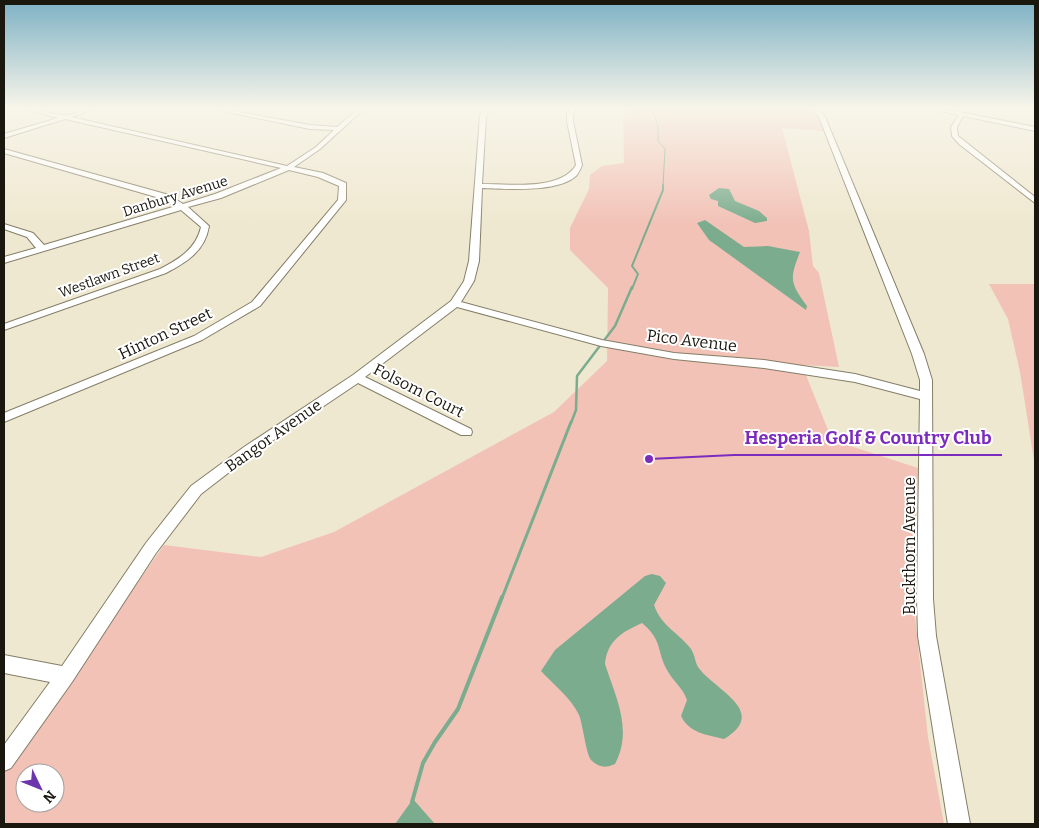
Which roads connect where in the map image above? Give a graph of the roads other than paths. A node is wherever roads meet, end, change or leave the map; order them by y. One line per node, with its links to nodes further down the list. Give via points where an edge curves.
1 (198, 147): 8 (street)
2 (320, 147): 8 (street, Danbury Avenue)
3 (480, 147): 9 (street, Bangor Avenue)
4 (575, 147): 9 (street, via 579,165 567,178 553,182)
5 (834, 147): 20 (street, Buckthorn Avenue, via 918,354 926,380)
6 (966, 147): 11 (street)
7 (4, 151): 13 (street, via 166,196)
8 (290, 167): 13 (street, Danbury Avenue, via 249,185); 21 (street, Hinton Street, via 343,185 342,200 256,304 198,338)
9 (478, 186): 17 (street, Bangor Avenue, via 474,261 469,281)
10 (1035, 192): 11 (street)
11 (1025, 193): 12 (street)
12 (1035, 201)
13 (183, 206): 15 (street, Danbury Avenue); 18 (street, Westlawn Street, via 205,226 201,243 184,258 138,280)
14 (4, 226): 15 (street, via 30,235)
15 (42, 249): 16 (street, Danbury Avenue)
16 (4, 260)
17 (455, 303): 19 (street, Bangor Avenue); 20 (street, Pico Avenue, via 601,343 674,356 764,364 855,378)
18 (4, 327)
19 (357, 378): 22 (street, Folsom Court); 24 (street, Bangor Avenue, via 248,450 196,490 151,548)
20 (927, 397): 26 (street, Buckthorn Avenue, via 927,636)
21 (4, 418)
22 (466, 432)
23 (4, 664): 24 (street)
24 (66, 676): 25 (street, Bangor Avenue)
25 (4, 761)
26 (959, 824)

